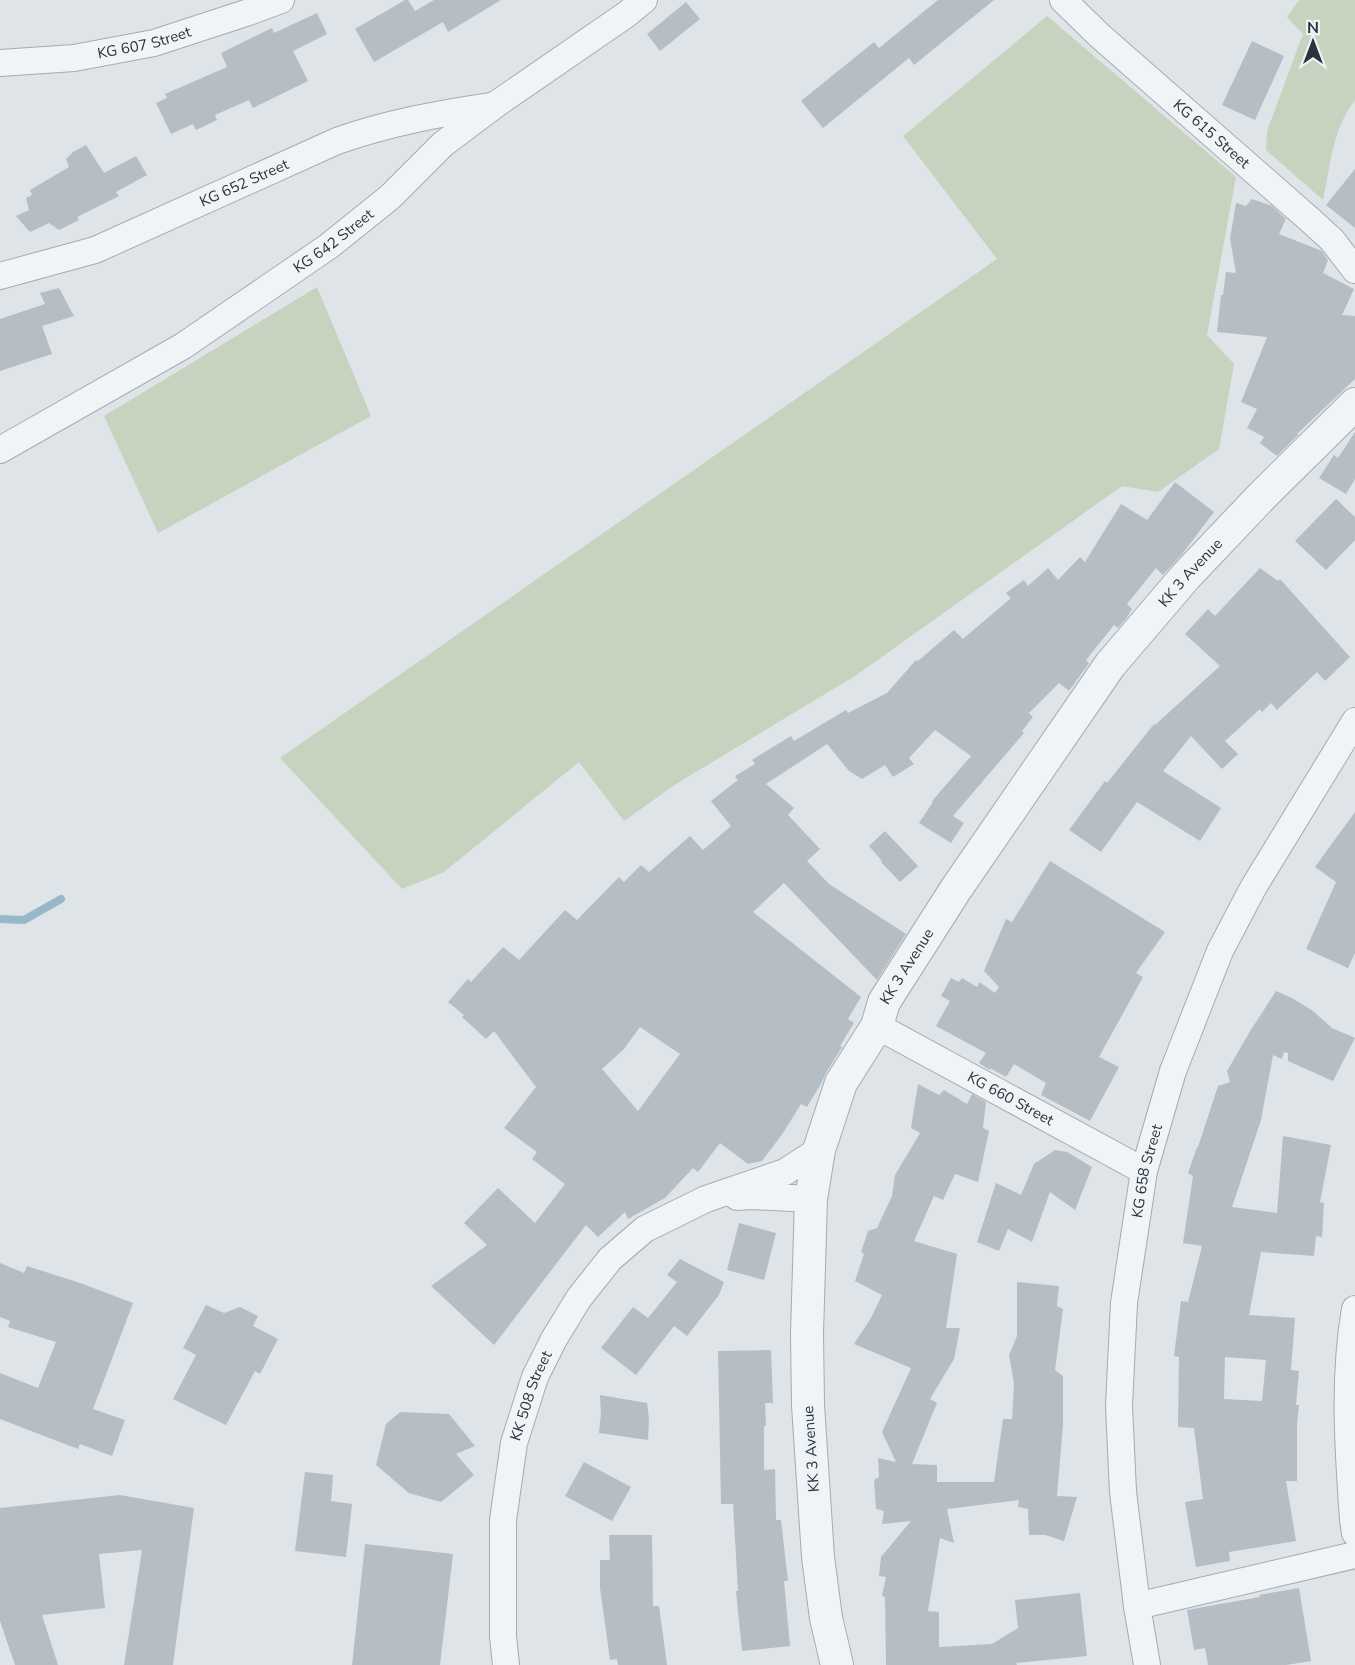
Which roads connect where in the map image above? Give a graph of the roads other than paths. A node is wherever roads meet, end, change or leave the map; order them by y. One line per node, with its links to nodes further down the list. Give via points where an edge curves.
1 (281, 0): 4 (street, KG 607 Street, via 154,43 74,58)
2 (644, 0): 5 (street, KG 642 Street)
3 (1063, 0): 6 (street, KG 615 Street, via 1332,240)
4 (0, 63)
5 (495, 105): 7 (street, KG 652 Street, via 424,116 337,141 95,250); 9 (street, KG 642 Street, via 443,144 390,197 329,246 183,346)
6 (1355, 270)
7 (0, 276)
8 (1355, 404): 11 (street, KK 3 Avenue, via 1186,576 1110,665 956,889 884,1002)
9 (0, 450)
10 (1355, 721): 13 (street, KG 658 Street, via 1253,888 1220,951 1173,1071)
11 (878, 1026): 12 (street, KK 3 Avenue, via 841,1083); 13 (street, KG 660 Street)
12 (819, 1150): 14 (street, KK 508 Street, via 785,1172); 15 (street, KK 3 Avenue)
13 (1144, 1171): 20 (street, KG 658 Street, via 1124,1303 1119,1406 1123,1492)
14 (706, 1199): 15 (street, KK 508 Street); 21 (street, KK 508 Street, via 645,1229 610,1259 579,1298 536,1377 514,1443 503,1520)
15 (811, 1199): 22 (street, KK 3 Avenue, via 808,1405 818,1557)
16 (1355, 1309): 17 (street)
17 (1352, 1340): 18 (street, via 1347,1432)
18 (1355, 1533)
19 (1355, 1555): 20 (street)
20 (1137, 1606): 23 (street, KG 658 Street)
21 (506, 1665)
22 (837, 1665)
23 (1147, 1665)

